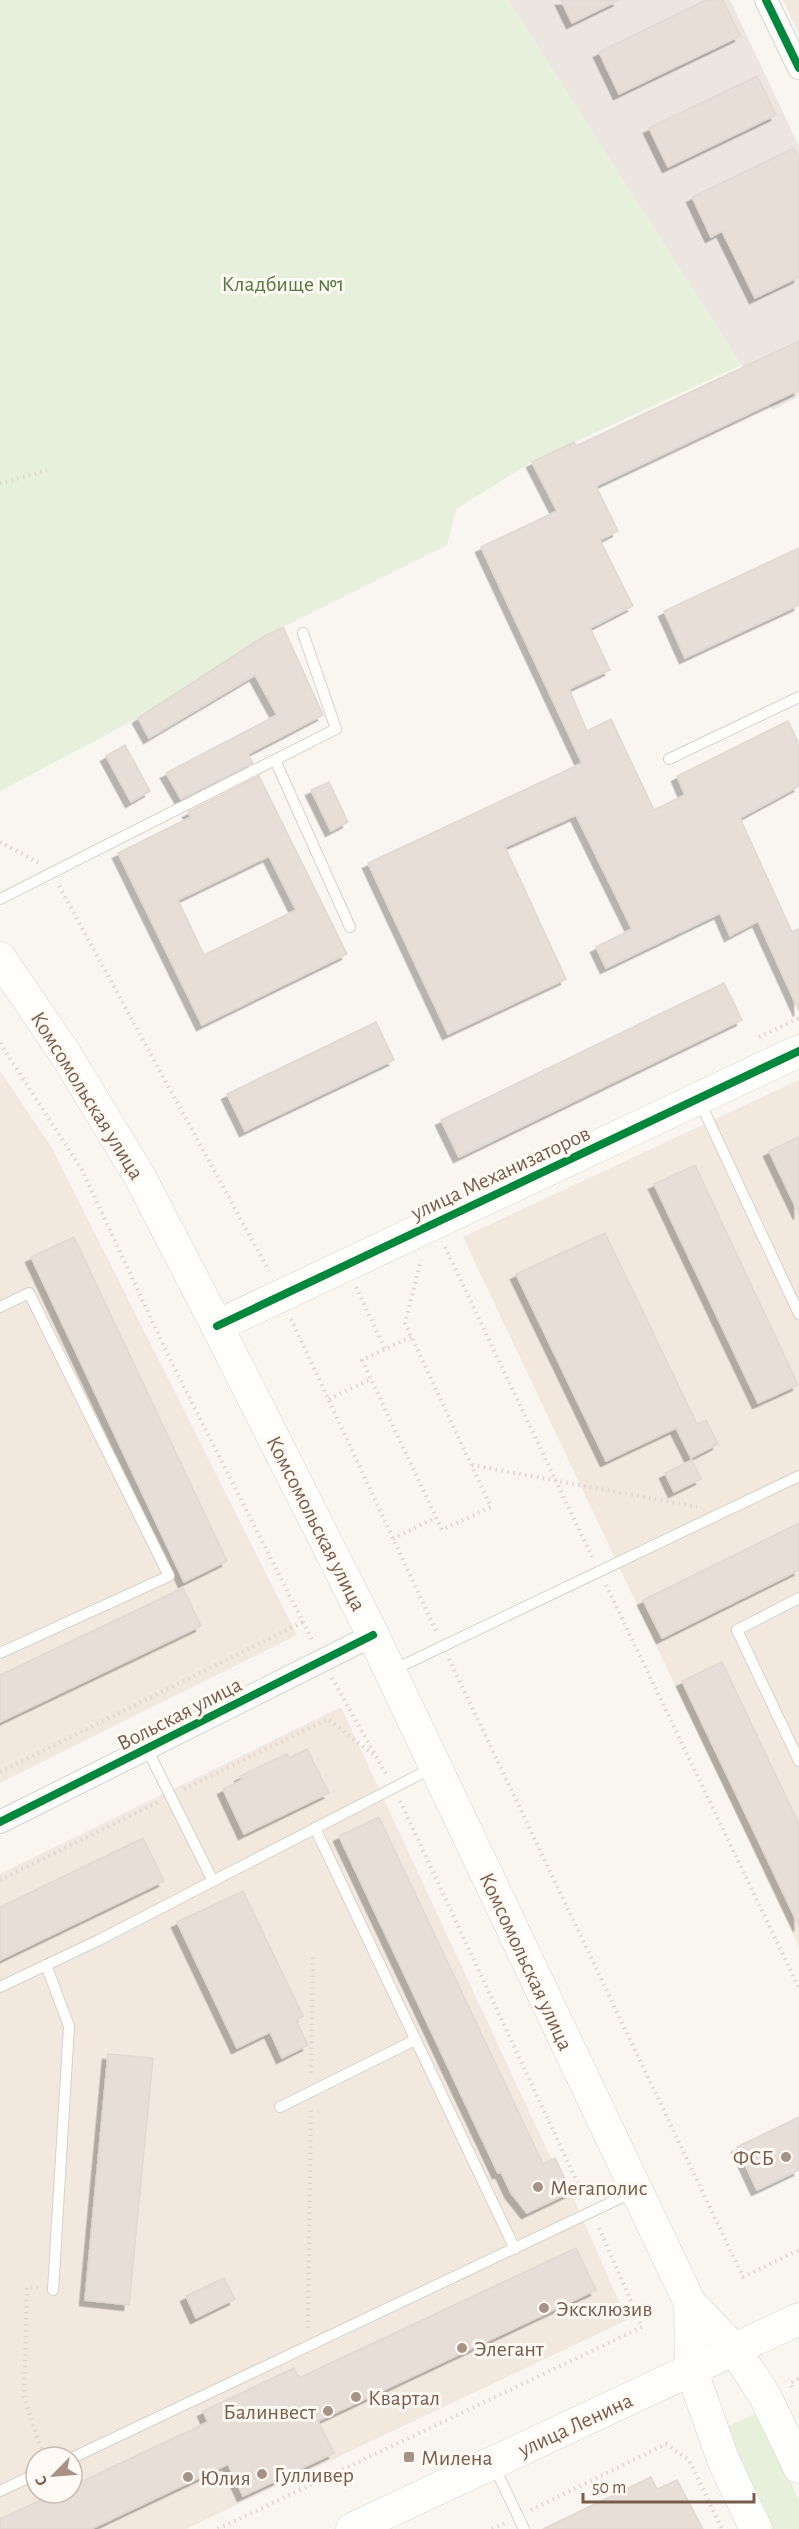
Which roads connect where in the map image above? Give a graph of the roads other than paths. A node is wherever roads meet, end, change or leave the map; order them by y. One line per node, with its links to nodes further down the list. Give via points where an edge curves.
1 (766, 0): 2 (street)
2 (799, 68)
3 (303, 633): 6 (lane, via 336,729)
4 (799, 697): 5 (lane)
5 (669, 759)
6 (275, 760): 7 (lane); 8 (lane)
7 (0, 899)
8 (350, 927)
9 (0, 958): 14 (main road, Комсомольская улица, via 66,1055 140,1177)
10 (799, 1051): 11 (main road, улица Механизаторов)
11 (699, 1098): 13 (lane); 14 (main road, улица Механизаторов, via 429,1237)
12 (0, 1307): 18 (lane, via 29,1293 169,1575)
13 (799, 1314)
14 (217, 1326): 17 (main road, Комсомольская улица)
15 (799, 1476): 19 (lane)
16 (799, 1598): 21 (lane, via 737,1630)
17 (373, 1635): 19 (main road, Комсомольская улица); 20 (street, Вольская улица)
18 (0, 1653)
19 (390, 1672): 22 (main road, Комсомольская улица)
20 (147, 1749): 23 (street, Вольская улица); 25 (lane)
21 (799, 1761)
22 (435, 1767): 24 (lane); 30 (main road, Комсомольская улица)
23 (0, 1822)
24 (315, 1828): 25 (lane); 28 (lane)
25 (213, 1881): 26 (lane)
26 (46, 1965): 27 (lane); 32 (lane, via 69,2026)
27 (0, 1987)
28 (415, 2040): 29 (lane); 31 (lane)
29 (279, 2107)
30 (636, 2190): 31 (lane); 33 (main road, Комсомольская улица)
31 (515, 2249): 37 (lane)
32 (53, 2290)
33 (690, 2303): 35 (main road, Комсомольская улица); 36 (main road, Комсомольская улица)
34 (799, 2319): 35 (main road, улица Ленина)
35 (735, 2350): 36 (main road, улица Ленина); 39 (main road, Комсомольская улица, via 765,2396)
36 (692, 2369): 38 (main road, улица Ленина); 44 (main road, Комсомольская улица, via 724,2462)
37 (84, 2452)
38 (493, 2463): 42 (main road, улица Ленина); 43 (lane)
39 (799, 2467)
40 (24, 2480): 41 (lane)
41 (0, 2491)
42 (351, 2529)
43 (524, 2529)
44 (756, 2529)

